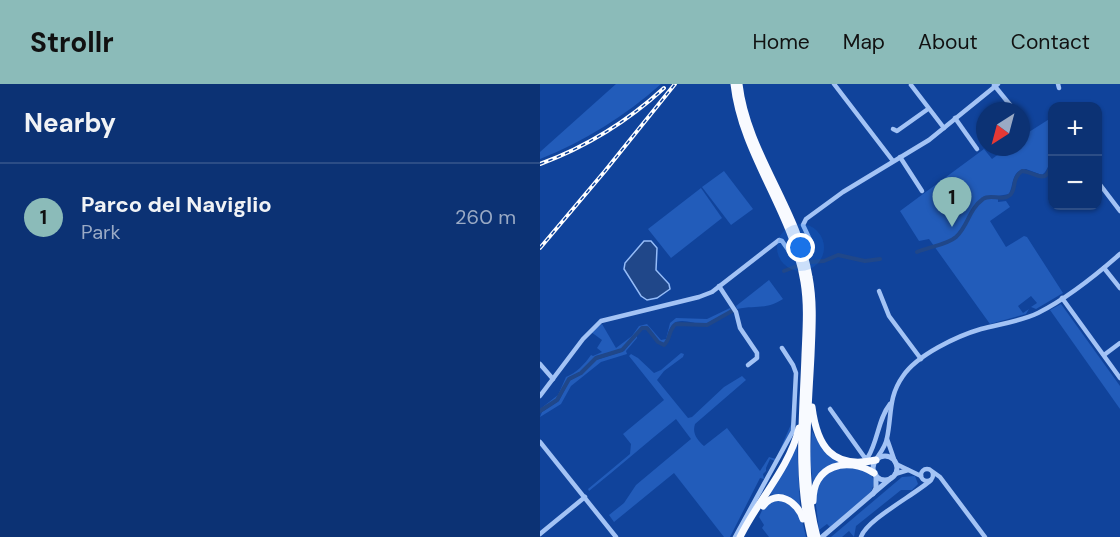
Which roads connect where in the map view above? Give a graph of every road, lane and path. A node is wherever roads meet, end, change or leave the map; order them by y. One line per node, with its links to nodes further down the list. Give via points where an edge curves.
1 (734, 84): 35 (highway, via 746,134 793,239 801,268 807,310)
2 (740, 84): 30 (highway, via 751,132 807,264 812,302)
3 (834, 84): 14 (street)
4 (906, 84): 5 (street)
5 (911, 84): 8 (street)
6 (995, 85): 7 (street); 9 (street)
7 (1008, 102)
8 (928, 109): 10 (street); 11 (street, via 897,131)
9 (955, 118): 10 (street); 12 (street)
10 (944, 128): 13 (street)
11 (893, 129)
12 (976, 148)
13 (900, 157): 14 (street); 16 (street)
14 (893, 161): 18 (street, via 805,220 811,242)
15 (1102, 187): 17 (street)
16 (922, 191)
17 (1120, 211)
18 (807, 249)
19 (794, 253): 22 (street, via 778,240)
20 (1120, 254): 21 (street)
21 (1104, 268): 23 (street); 25 (street)
22 (719, 286): 32 (street, via 757,353); 34 (street, via 699,297 601,321)
23 (1120, 288)
24 (879, 291): 29 (street, via 889,316)
25 (1062, 298): 28 (street); 29 (street, via 1025,318 956,338)
26 (1120, 343): 28 (street)
27 (782, 348): 56 (street, via 796,373 793,429)
28 (1104, 355): 33 (street)
29 (921, 359): 37 (street, via 904,374)
30 (810, 362): 41 (highway, via 812,408 820,441 827,451 842,459 864,463); 54 (highway, via 807,463)
31 (540, 364): 34 (street)
32 (748, 365)
33 (1120, 378)
34 (553, 379): 36 (street)
35 (804, 387): 54 (highway, via 801,468 804,502); 57 (highway, via 795,439)
36 (540, 396)
37 (890, 404): 38 (street, via 873,450 865,458); 39 (street)
38 (830, 408)
39 (887, 438): 41 (street); 42 (street)
40 (540, 442): 51 (street)
41 (877, 459): 42 (street, via 889,456); 46 (street)
42 (896, 463): 44 (street); 47 (street)
43 (925, 469): 45 (street); 48 (street); 49 (street)
44 (908, 470): 45 (street); 47 (street)
45 (915, 472): 48 (street)
46 (875, 474): 47 (street, via 883,479); 52 (street, via 876,488); 54 (highway, via 863,466 844,464 825,473 813,492)
47 (893, 476): 52 (street)
48 (922, 477): 49 (street, via 927,481); 50 (street)
49 (932, 477): 50 (street); 61 (street, via 943,481)
50 (920, 488): 60 (street)
51 (585, 497): 53 (street); 55 (street)
52 (871, 497): 59 (street)
53 (540, 534)
54 (813, 535): 58 (highway, via 798,507 789,500 776,498 765,503)
55 (616, 537)
56 (735, 537)
57 (740, 537)
58 (745, 537)
59 (822, 537)
60 (861, 537)
61 (985, 537)

